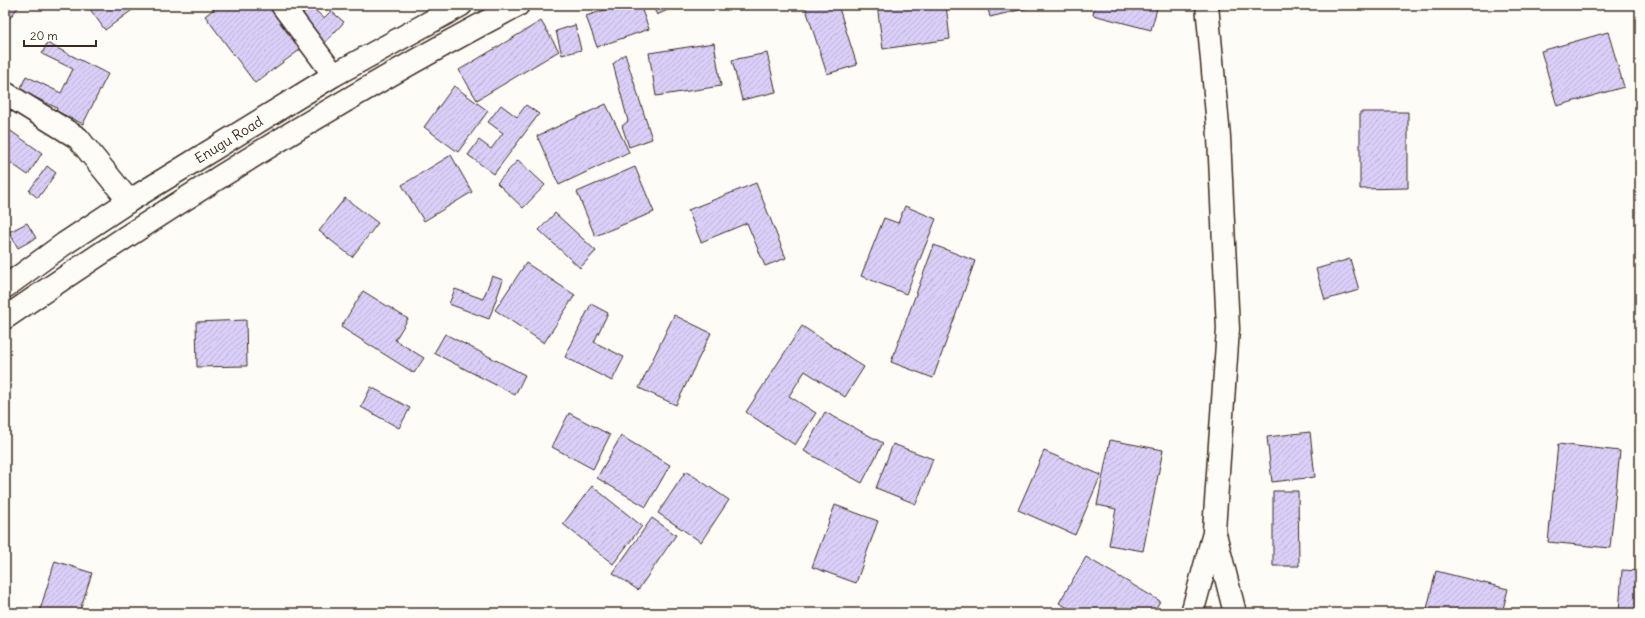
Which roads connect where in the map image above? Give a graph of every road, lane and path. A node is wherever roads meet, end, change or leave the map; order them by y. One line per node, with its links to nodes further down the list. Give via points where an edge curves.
1 (282, 5): 5 (main road)
2 (461, 5): 5 (main road, Enugu Road)
3 (518, 5): 9 (main road, via 352,96 78,268)
4 (1207, 5): 10 (main road, via 1219,137 1228,329)
5 (334, 74): 7 (main road, Enugu Road)
6 (5, 92): 7 (main road, via 78,138)
7 (129, 201): 8 (main road, Enugu Road)
8 (5, 287)
9 (5, 318)
10 (1214, 530): 11 (main road); 12 (main road)
11 (1192, 613)
12 (1235, 613)

